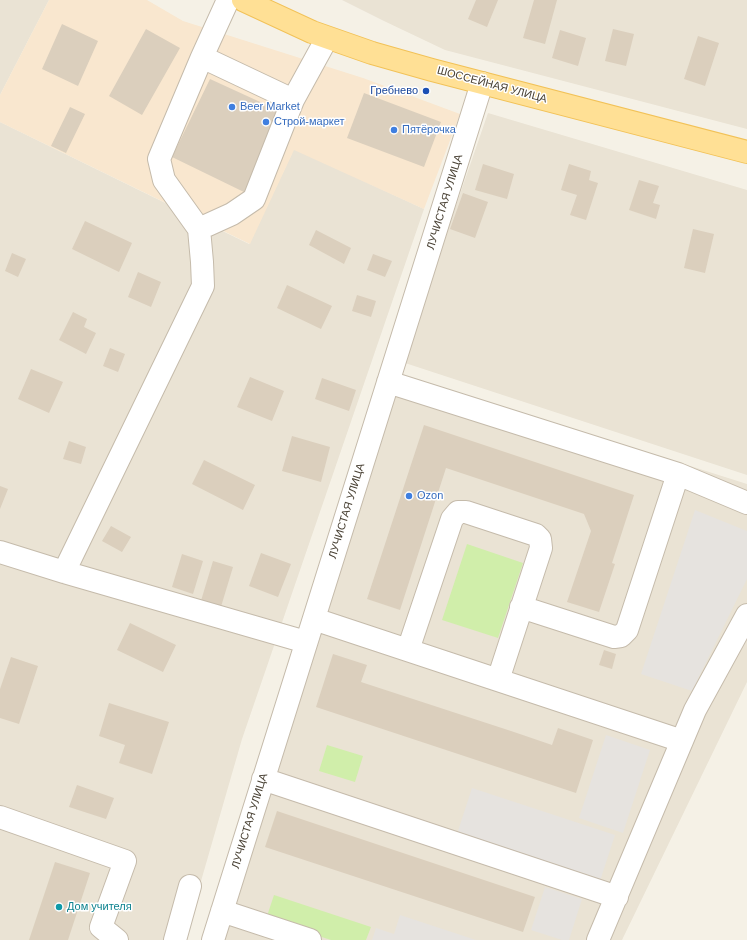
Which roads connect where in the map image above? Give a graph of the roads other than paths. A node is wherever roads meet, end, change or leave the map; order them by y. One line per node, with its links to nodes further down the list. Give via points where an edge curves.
1 (228, 0): 4 (street)
2 (244, 0): 3 (main road, ШОССЕЙНАЯ УЛИЦА)
3 (327, 38): 5 (main road, ШОССЕЙНАЯ УЛИЦА); 6 (street)
4 (202, 57): 6 (street); 8 (street, via 159,159 164,180)
5 (482, 83): 7 (main road, ШОССЕЙНАЯ УЛИЦА); 9 (street, ЛУЧИСТАЯ УЛИЦА)
6 (293, 100): 8 (street, via 254,199 232,214)
7 (747, 152)
8 (199, 229): 13 (street, via 203,286)
9 (388, 382): 10 (street); 16 (street, ЛУЧИСТАЯ УЛИЦА)
10 (678, 474): 11 (street); 14 (street, via 627,630 621,636 614,637)
11 (747, 503)
12 (0, 552): 13 (street)
13 (64, 572): 17 (street)
14 (521, 607): 18 (street, via 541,548 540,540 536,535 466,512 458,512 452,518); 19 (street)
15 (747, 615): 20 (street, via 695,710)
16 (314, 619): 17 (street, ЛУЧИСТАЯ УЛИЦА); 18 (street)
17 (306, 642): 21 (street, ЛУЧИСТАЯ УЛИЦА)
18 (408, 650): 19 (street)
19 (498, 680): 20 (street)
20 (682, 741): 24 (street)
21 (263, 779): 24 (street); 25 (street, ЛУЧИСТАЯ УЛИЦА)
22 (0, 817): 26 (street, via 125,861 101,927)
23 (190, 886): 27 (street)
24 (617, 896): 30 (street)
25 (222, 911): 28 (street, ЛУЧИСТАЯ УЛИЦА); 29 (street)
26 (117, 940)
27 (175, 940)
28 (213, 940)
29 (310, 940)
30 (598, 940)

